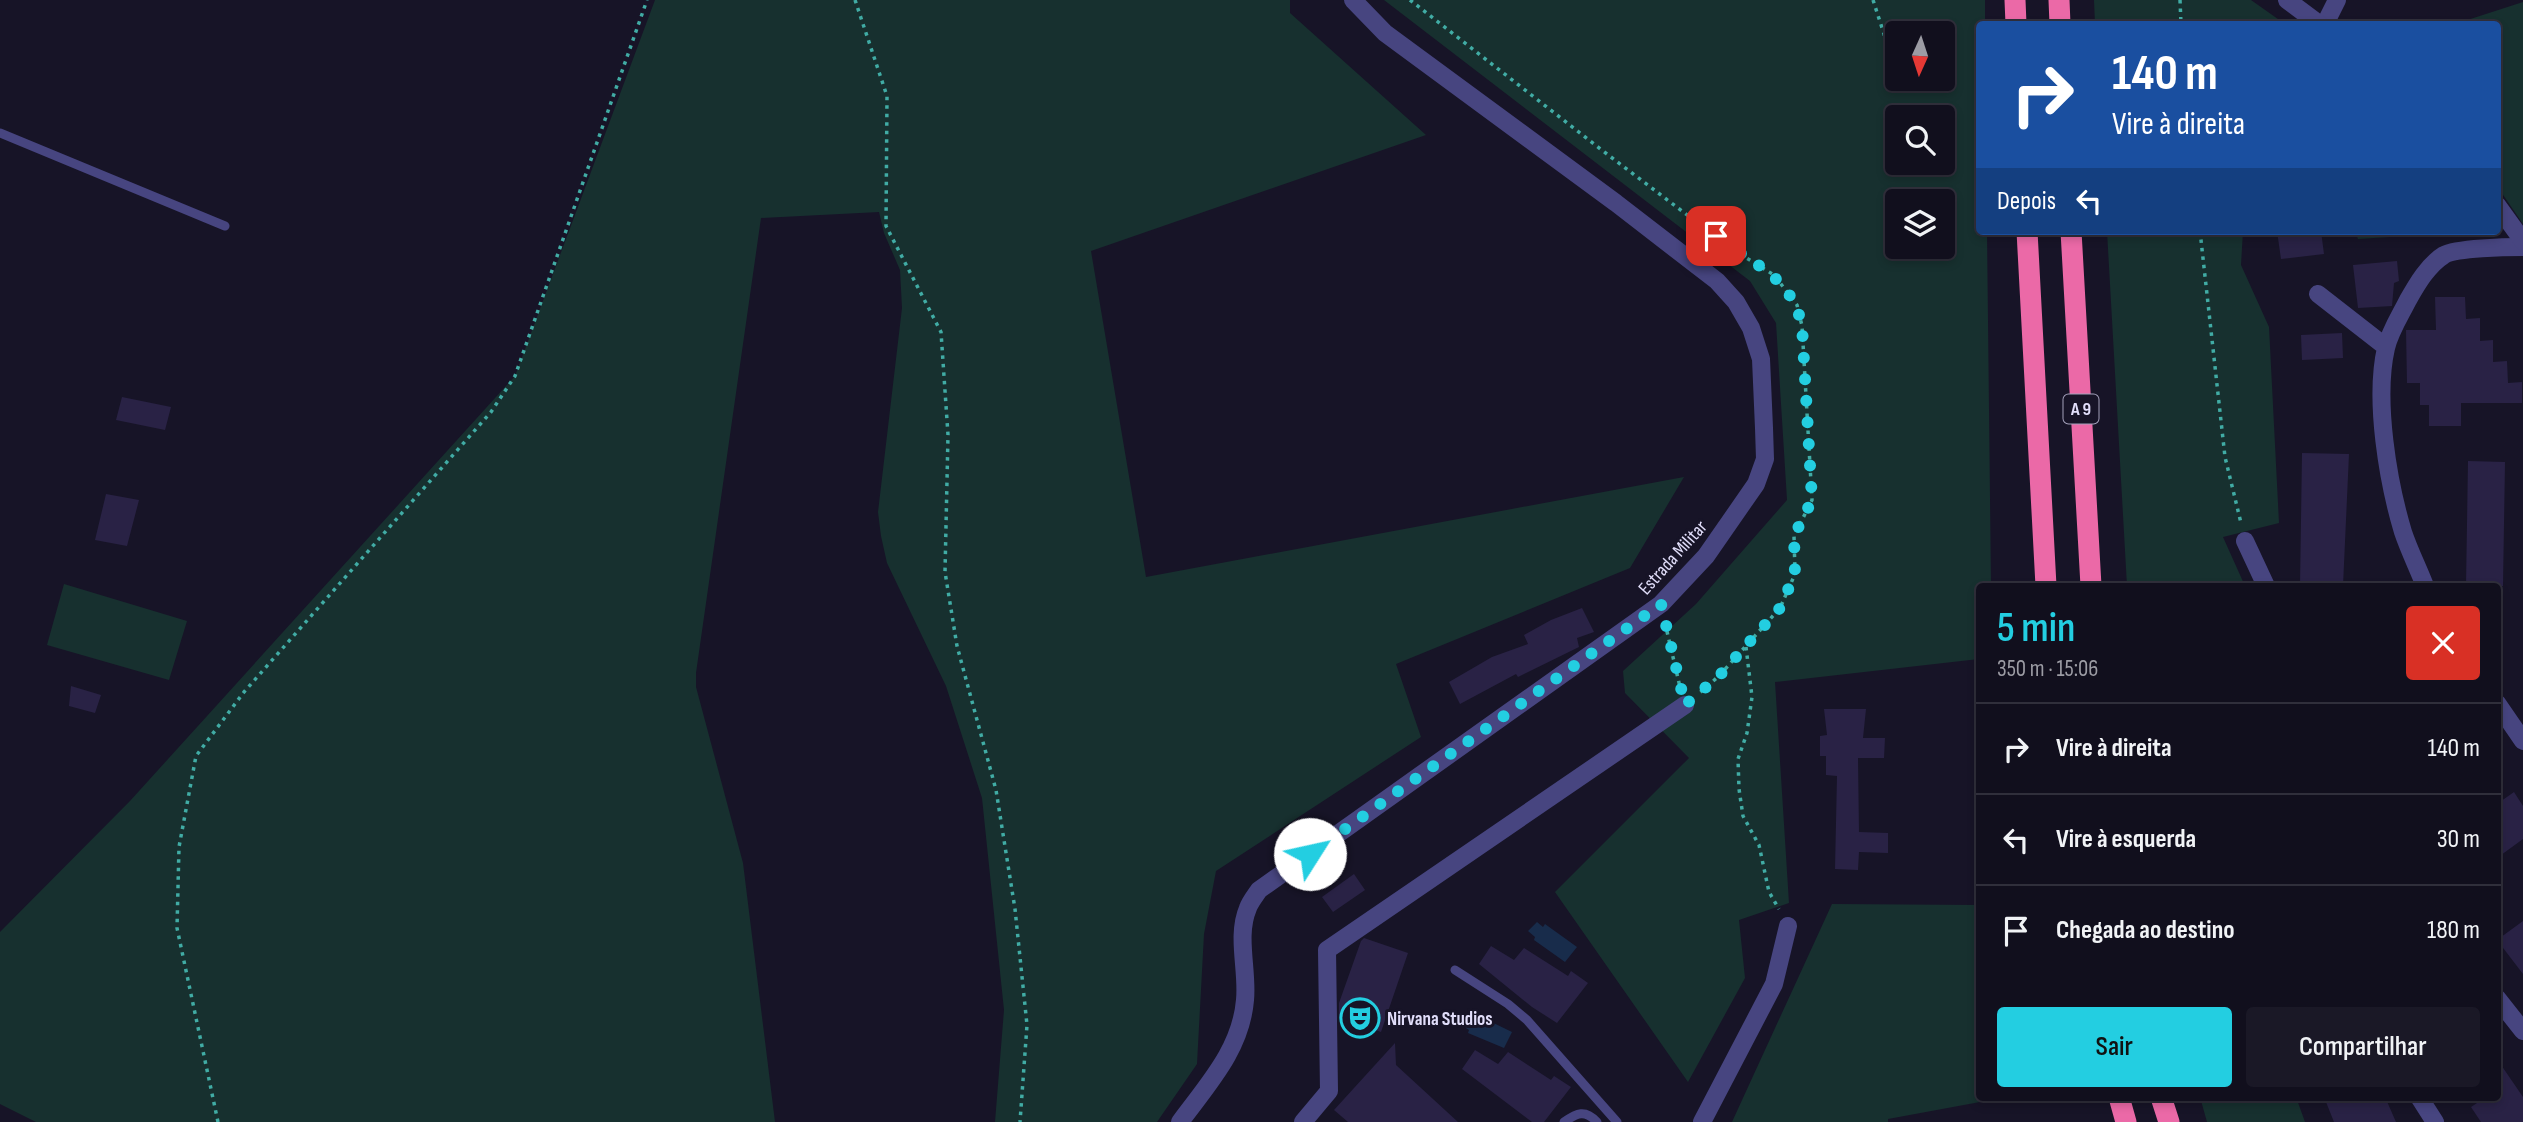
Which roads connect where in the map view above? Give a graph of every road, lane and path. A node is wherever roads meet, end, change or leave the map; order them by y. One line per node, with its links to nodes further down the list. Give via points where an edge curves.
1 (647, 0): 44 (path, via 515,376 491,412 244,692 196,755 179,847 177,928)
2 (855, 0): 45 (path, via 887,96 886,226 941,331 948,435 945,572 957,646 996,790 1015,909 1027,1025)
3 (1353, 0): 32 (street, Estrada Militar, via 1385,33 1717,281 1751,328 1761,359 1765,458 1744,505 1706,556)
4 (1410, 0): 33 (path, via 1603,151 1774,275 1797,306 1812,500 1794,536 1795,574 1780,608)
5 (1873, 0): 16 (path)
6 (2015, 0): 11 (highway)
7 (2059, 0): 12 (highway)
8 (2180, 0): 13 (path)
9 (2287, 0): 14 (street)
10 (2337, 0): 15 (street)
11 (2016, 21)
12 (2060, 21)
13 (2181, 21)
14 (2315, 21)
15 (2326, 21)
16 (1885, 39)
17 (0, 134): 19 (lane)
18 (2501, 211): 23 (street)
19 (225, 226)
20 (2027, 235): 28 (highway, A 9)
21 (2071, 235): 29 (highway, A 9)
22 (2200, 235): 27 (path, via 2225,457)
23 (2523, 241)
24 (2523, 247): 26 (street, via 2445,254 2419,279)
25 (2318, 294): 26 (street)
26 (2386, 346): 31 (street, via 2382,414 2393,494)
27 (2245, 541): 30 (street)
28 (2046, 583)
29 (2091, 583)
30 (2265, 583)
31 (2424, 583)
32 (1661, 604): 34 (path); 46 (street, Estrada Militar, via 1259,890 1247,909 1243,932 1245,1000 1238,1034 1227,1059)
33 (1746, 646): 34 (path); 37 (path, via 1752,697 1738,759 1743,816 1759,845 1769,892)
34 (1685, 705): 47 (street, via 1327,950 1329,1091)
35 (2501, 710): 36 (street)
36 (2523, 741)
37 (1788, 926): 51 (street, via 1774,984)
38 (1455, 970): 50 (lane, via 1527,1020)
39 (2501, 1003): 40 (street)
40 (2523, 1031)
41 (2120, 1101): 52 (highway)
42 (2162, 1101): 53 (highway)
43 (2422, 1101): 54 (street)
44 (218, 1122)
45 (1020, 1122)
46 (1180, 1122)
47 (1303, 1122)
48 (1564, 1122): 49 (lane, via 1584,1113)
49 (1597, 1122)
50 (1617, 1122)
51 (1702, 1122)
52 (2126, 1122)
53 (2169, 1122)
54 (2435, 1122)

